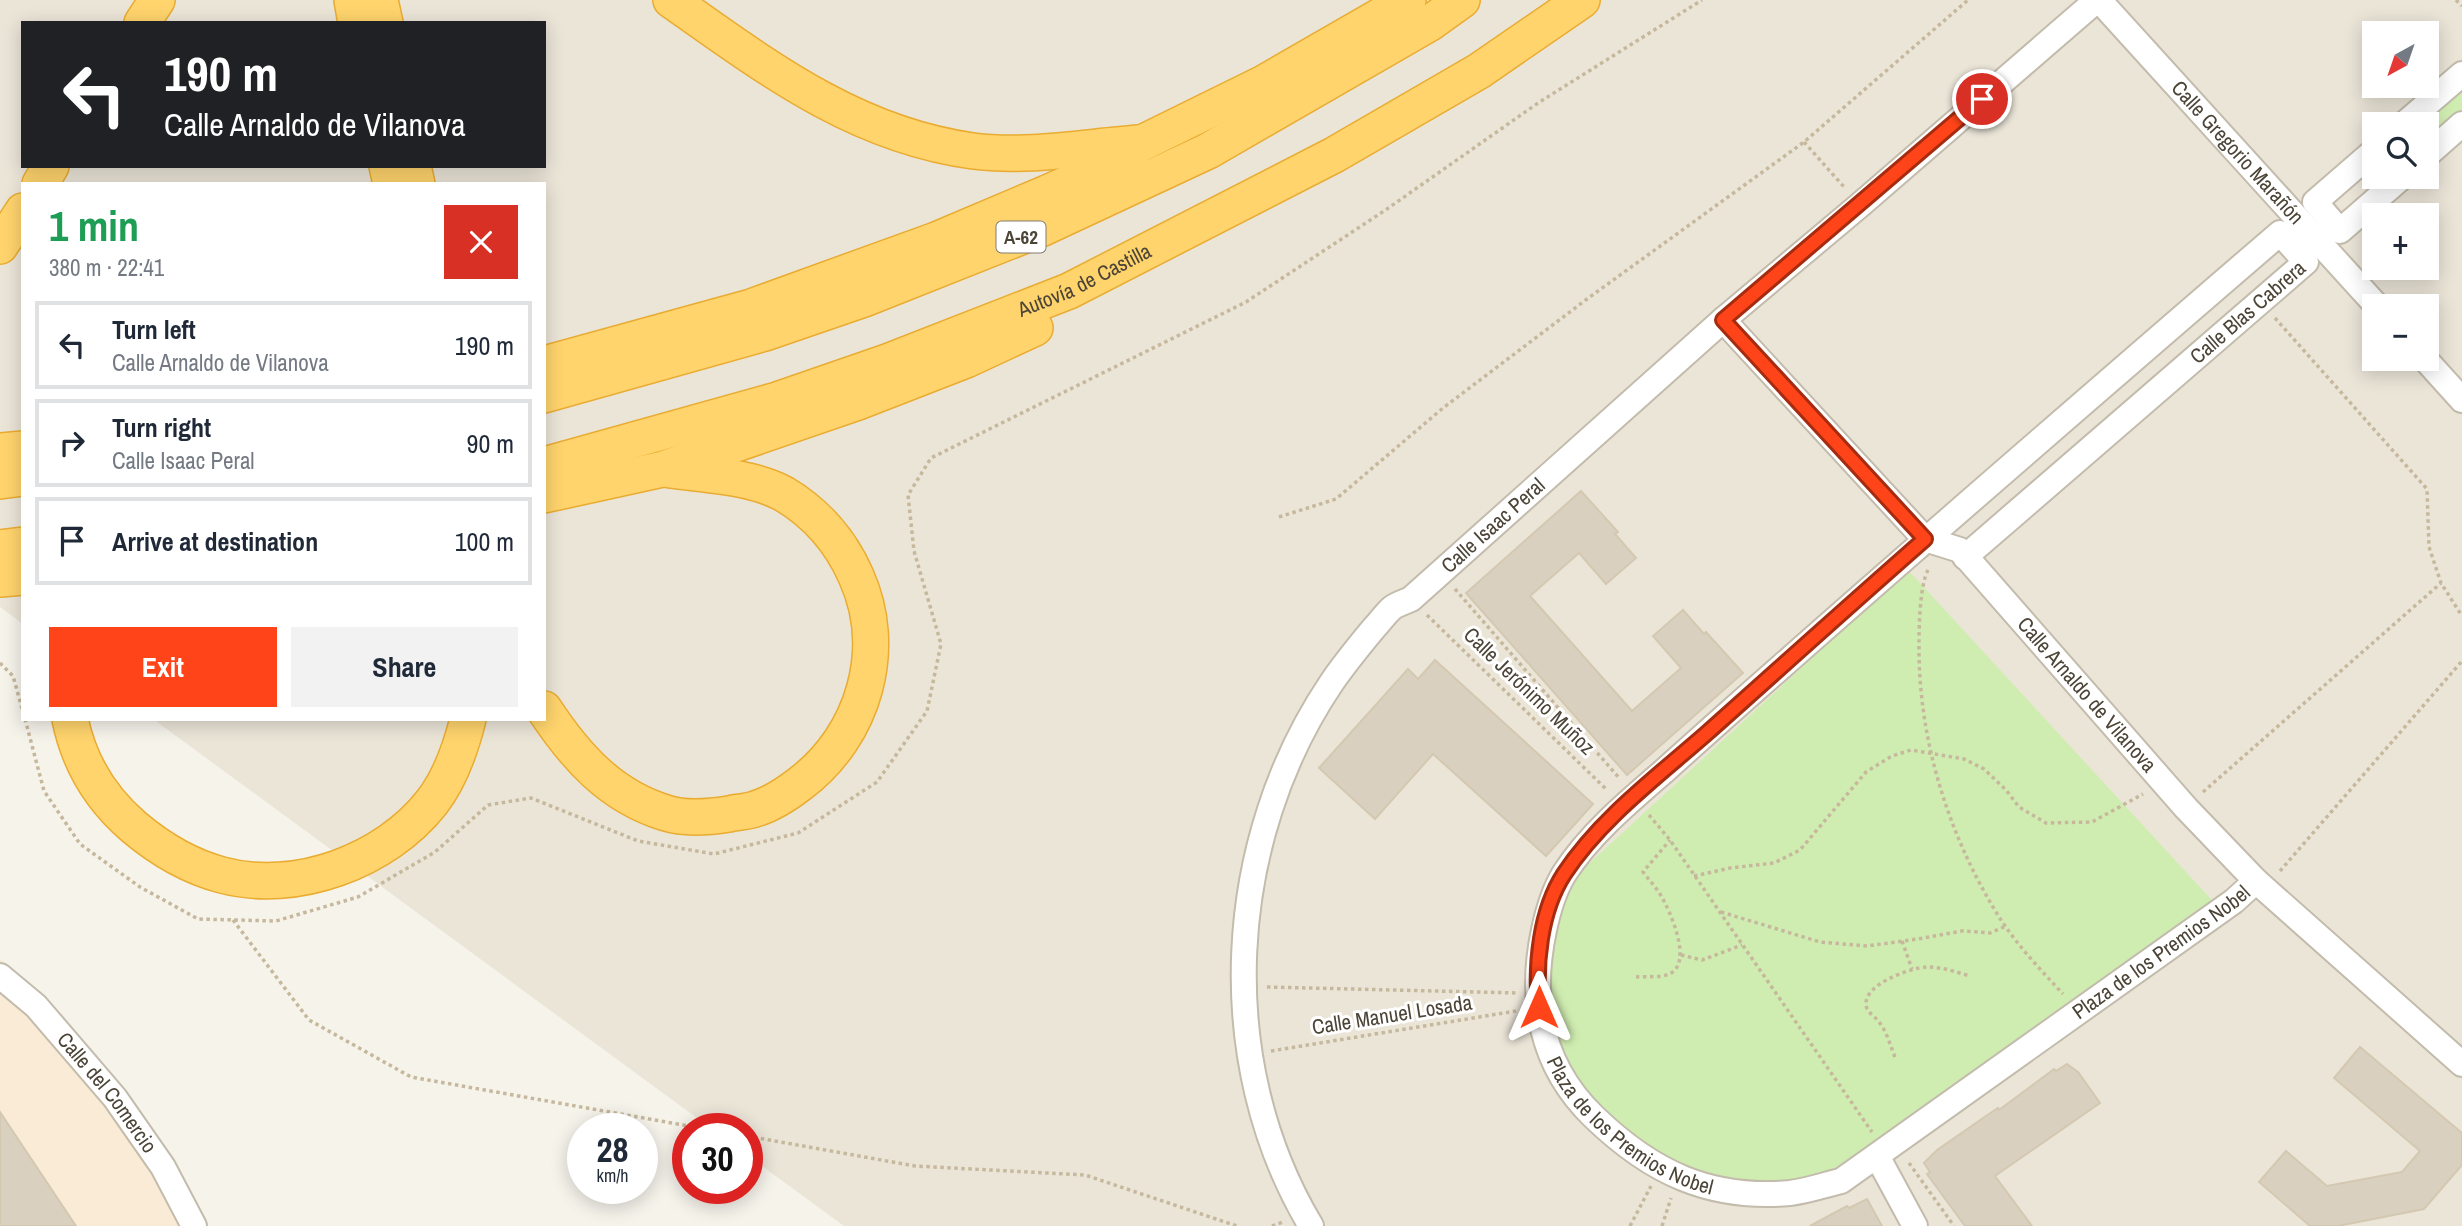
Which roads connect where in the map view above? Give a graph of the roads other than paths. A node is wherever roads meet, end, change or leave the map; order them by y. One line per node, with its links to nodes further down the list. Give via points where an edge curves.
1 (157, 0): 9 (highway)
2 (352, 0): 10 (highway)
3 (380, 0): 11 (highway)
4 (671, 0): 15 (highway, via 796,87 851,115 922,142 975,151 1027,152)
5 (1408, 0): 15 (highway, via 1264,83)
6 (1462, 0): 26 (highway, A-62, via 1208,151 1043,228 765,333)
7 (1582, 0): 17 (highway, Autovía de Castilla, via 1479,71)
8 (2098, 0): 22 (street, Calle Gregorio Marañón); 23 (street, Calle Isaac Peral)
9 (143, 21)
10 (356, 21)
11 (385, 21)
12 (2462, 74): 13 (street)
13 (2418, 112)
14 (2462, 124): 16 (street)
15 (1142, 143): 24 (highway, via 1107,166 936,240 751,307)
16 (2439, 144)
17 (1334, 155): 30 (highway, via 1145,276 966,360); 32 (highway, Autovía de Castilla, via 1069,291 926,347)
18 (2362, 161): 19 (street, via 2315,202 2340,231)
19 (2388, 189)
20 (21, 214): 21 (highway)
21 (0, 246)
22 (2366, 294)
23 (1723, 320): 35 (street); 49 (street, Calle Isaac Peral, via 1441,573 1411,599 1393,607 1349,657 1297,739 1274,791 1250,887 1244,986 1261,1106 1278,1157)
24 (546, 363)
25 (2436, 371): 27 (street)
26 (546, 394)
27 (2462, 400)
28 (21, 449): 29 (highway)
29 (0, 451)
30 (663, 469): 33 (highway); 41 (highway, via 745,481 782,493 811,512 832,535 865,595 872,635 865,692 855,716 816,772 784,796 756,809 697,816 668,814 638,803 604,782 573,751)
31 (21, 478): 34 (highway)
32 (546, 480)
33 (546, 480)
34 (0, 481)
35 (1925, 539): 38 (street); 38 (street, Calle Blas Cabrera, via 2280,233 2306,261); 47 (street, Plaza de los Premios Nobel, via 1629,801 1563,876 1549,905 1540,946 1541,1024 1569,1091 1623,1143 1670,1172 1705,1188 1792,1193 1841,1181)
36 (21, 545): 37 (highway)
37 (0, 548)
38 (1963, 553): 44 (street, Calle Arnaldo de Vilanova, via 2186,808)
39 (21, 577): 40 (highway)
40 (0, 579)
41 (546, 712)
42 (71, 721): 43 (highway, via 83,763 102,796 147,838 186,862 223,876 256,880 300,878 341,868 380,849 411,826 451,769)
43 (467, 721)
44 (2261, 885): 46 (street, Calle Arnaldo de Vilanova); 47 (street, Plaza de los Premios Nobel)
45 (0, 976): 48 (street, Calle del Comercio, via 36,1006 115,1098 163,1167)
46 (2462, 1064)
47 (1886, 1150): 50 (street)
48 (194, 1226)
49 (1311, 1226)
50 (1915, 1226)

